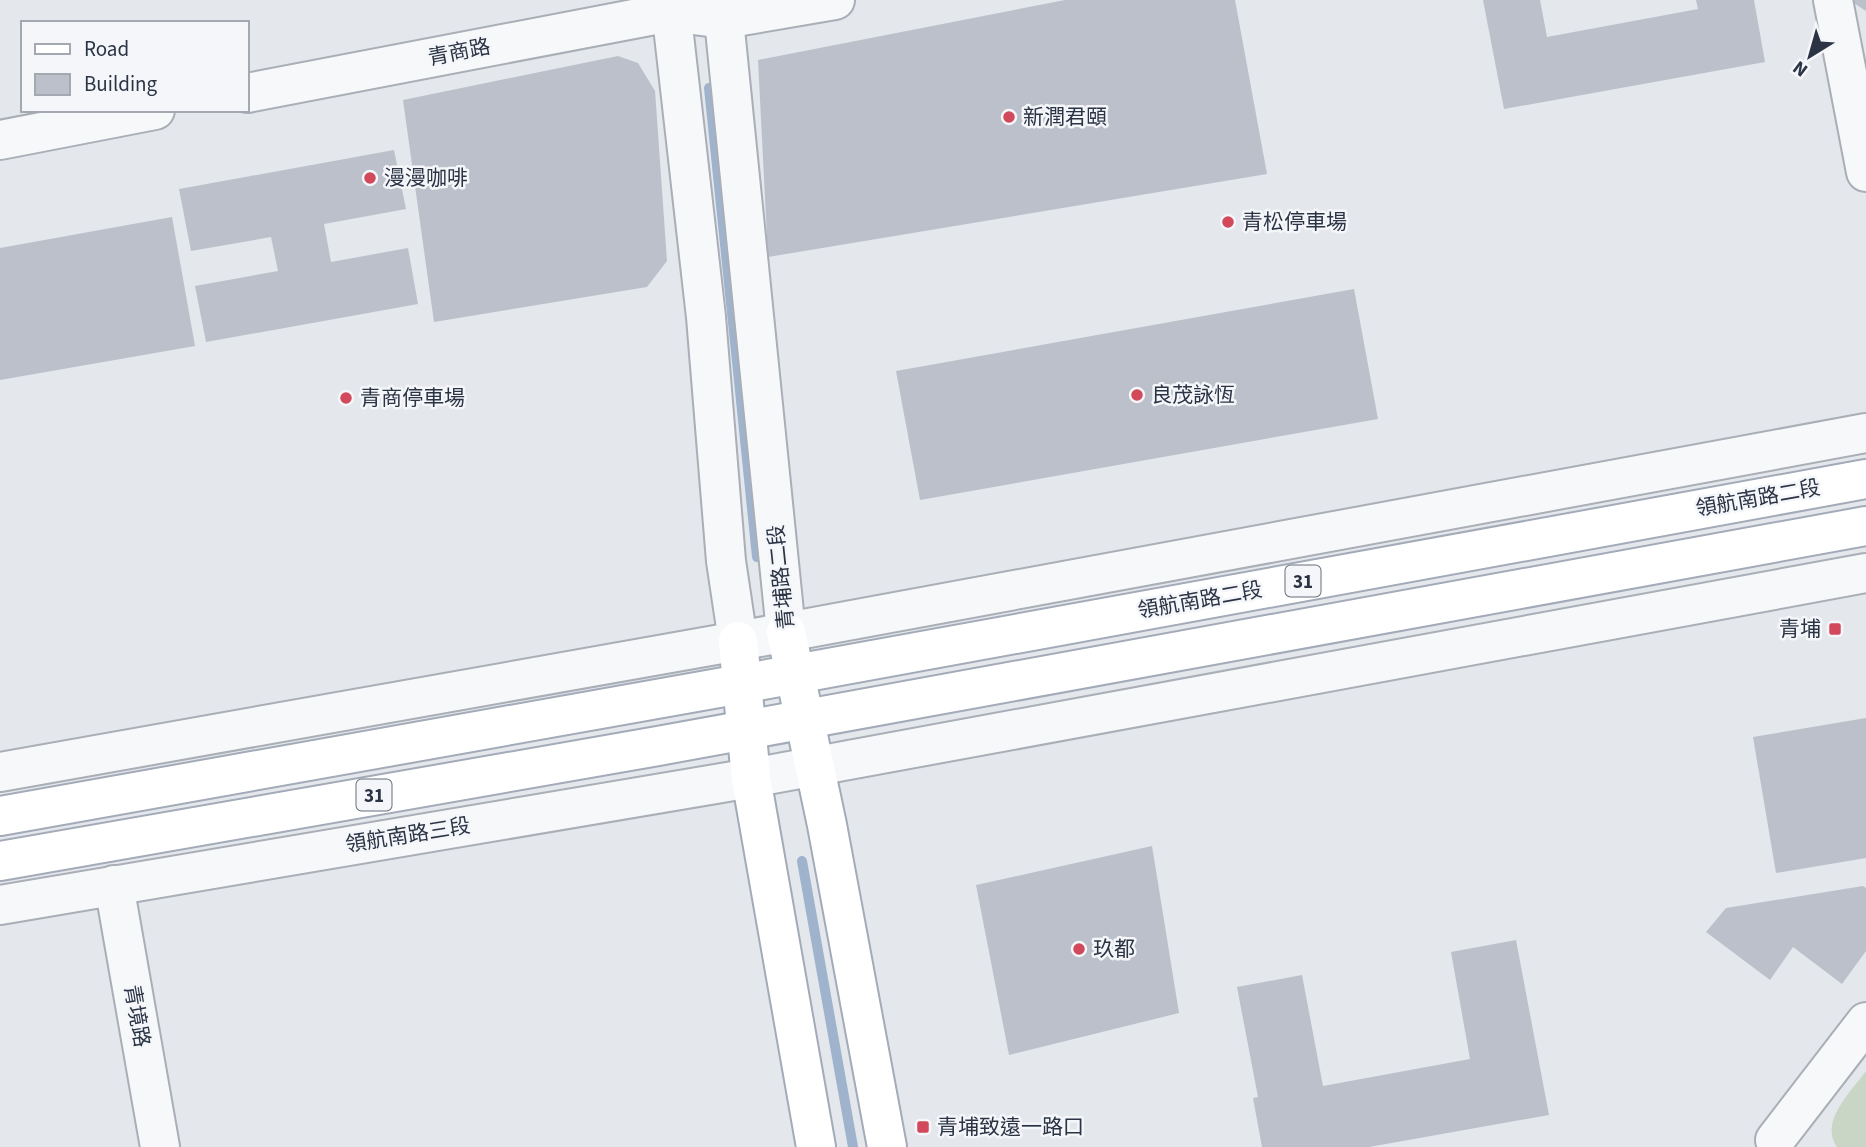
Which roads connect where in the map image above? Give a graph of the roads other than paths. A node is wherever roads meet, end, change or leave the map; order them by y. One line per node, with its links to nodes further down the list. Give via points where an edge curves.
1 (835, 0): 4 (street, 青商路)
2 (1833, 0): 8 (street)
3 (675, 4): 4 (street, 青商路); 5 (street, 青商路); 14 (street, via 726,561)
4 (723, 10): 13 (street, 青埔路二段)
5 (248, 93)
6 (145, 112): 7 (street)
7 (0, 140)
8 (1866, 172)
9 (1866, 433): 13 (street, 31)
10 (1866, 478): 15 (main road, 領航南路二段 / 31)
11 (1866, 526): 17 (main road, 31)
12 (1866, 573): 19 (street, 31)
13 (786, 632): 14 (street, 31); 15 (main road, 青埔路二段)
14 (738, 641): 16 (main road); 20 (street, 31)
15 (794, 674): 16 (main road, 領航南路二段 / 31); 17 (main road, 青埔路二段)
16 (741, 684): 18 (main road); 22 (main road, 31)
17 (804, 717): 18 (main road, 31); 19 (main road, 青埔路二段)
18 (747, 730): 21 (main road); 23 (main road, 領航南路三段 / 31)
19 (815, 764): 21 (street, 領航南路三段 / 31); 30 (main road, 青埔路二段)
20 (0, 772)
21 (751, 778): 24 (street, 領航南路三段 / 31); 29 (main road)
22 (0, 816)
23 (0, 861)
24 (114, 885): 25 (street, 領航南路三段 / 31); 28 (street, 青境路)
25 (0, 905)
26 (1866, 1022): 27 (street)
27 (1772, 1145)
28 (160, 1147)
29 (816, 1147)
30 (887, 1147)

